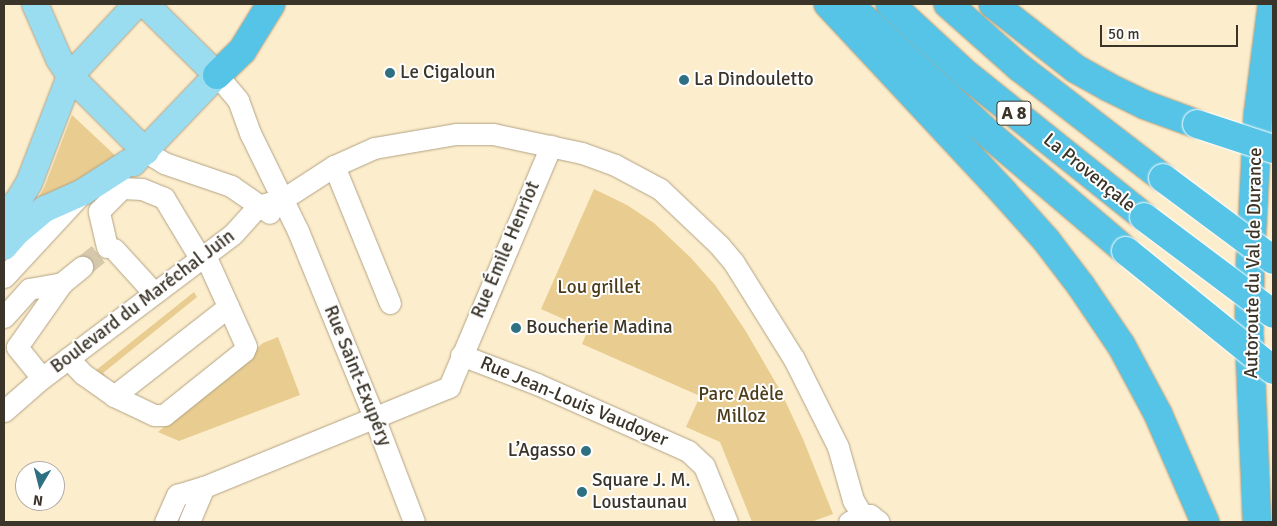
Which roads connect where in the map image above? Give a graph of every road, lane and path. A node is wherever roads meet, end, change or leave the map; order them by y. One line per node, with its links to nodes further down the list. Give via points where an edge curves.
1 (35, 4): 11 (main road, via 58,59)
2 (137, 4): 11 (main road)
3 (145, 4): 12 (main road)
4 (271, 4): 12 (highway, via 242,51)
5 (828, 4): 46 (highway, via 1004,193 1081,286 1120,345 1158,414)
6 (849, 4): 35 (highway, bridge, via 991,136)
7 (890, 4): 31 (highway, La Provençale / A 8, bridge, via 967,75)
8 (948, 4): 24 (highway, A 8, bridge, via 1019,67)
9 (993, 4): 14 (highway, bridge, via 1076,69 1108,88 1145,105)
10 (1272, 4): 47 (highway, Autoroute du Val de Durance, via 1258,114 1250,270 1249,335)
11 (70, 76): 15 (main road); 20 (main road, via 29,183)
12 (216, 76): 15 (main road); 18 (street, Rue Saint-Exupéry, via 238,100 254,142)
13 (551, 146): 16 (street, via 493,134 456,134 374,148); 33 (street, Rue Émile Henriot); 41 (street, via 615,165 660,190 719,246 739,271 794,360 838,446)
14 (1273, 149)
15 (146, 152): 17 (main road, via 134,163 128,163); 19 (street, via 164,164 231,186)
16 (334, 166): 18 (street); 29 (street)
17 (83, 192): 22 (main road, via 45,209); 26 (street)
18 (283, 199): 19 (street); 21 (street, Rue Saint-Exupéry)
19 (258, 206): 21 (street); 23 (street, Boulevard du Maréchal Juin, via 244,224)
20 (4, 217)
21 (298, 231): 39 (street, Rue Saint-Exupéry)
22 (4, 247)
23 (203, 257): 28 (street, Boulevard du Maréchal Juin); 28 (street, via 164,198 142,189 122,188 99,211 110,248); 30 (street)
24 (1273, 260)
25 (82, 267): 27 (street)
26 (4, 277)
27 (62, 283): 32 (street, via 29,289); 36 (street, via 17,348)
28 (154, 293): 34 (street, Boulevard du Maréchal Juin)
29 (390, 303)
30 (228, 307): 37 (street); 37 (street, via 246,346 244,351 164,415 154,415)
31 (1273, 314)
32 (4, 317)
33 (461, 355): 39 (street, Rue Jean-Louis Vaudoyer, via 449,388); 45 (street, Rue Jean-Louis Vaudoyer, via 537,384 688,451 704,466)
34 (68, 358): 36 (street, Boulevard du Maréchal Juin); 37 (street)
35 (1273, 370)
36 (42, 378): 38 (street, Boulevard du Maréchal Juin)
37 (114, 396)
38 (4, 411)
39 (374, 417): 40 (street, Rue Jean-Louis Vaudoyer); 44 (street, Rue Saint-Exupéry)
40 (204, 487): 42 (street, Rue Jean-Louis Vaudoyer, via 177,495); 43 (street)
41 (859, 516)
42 (165, 522)
43 (189, 522)
44 (414, 522)
45 (727, 522)
46 (1205, 522)
47 (1258, 522)

